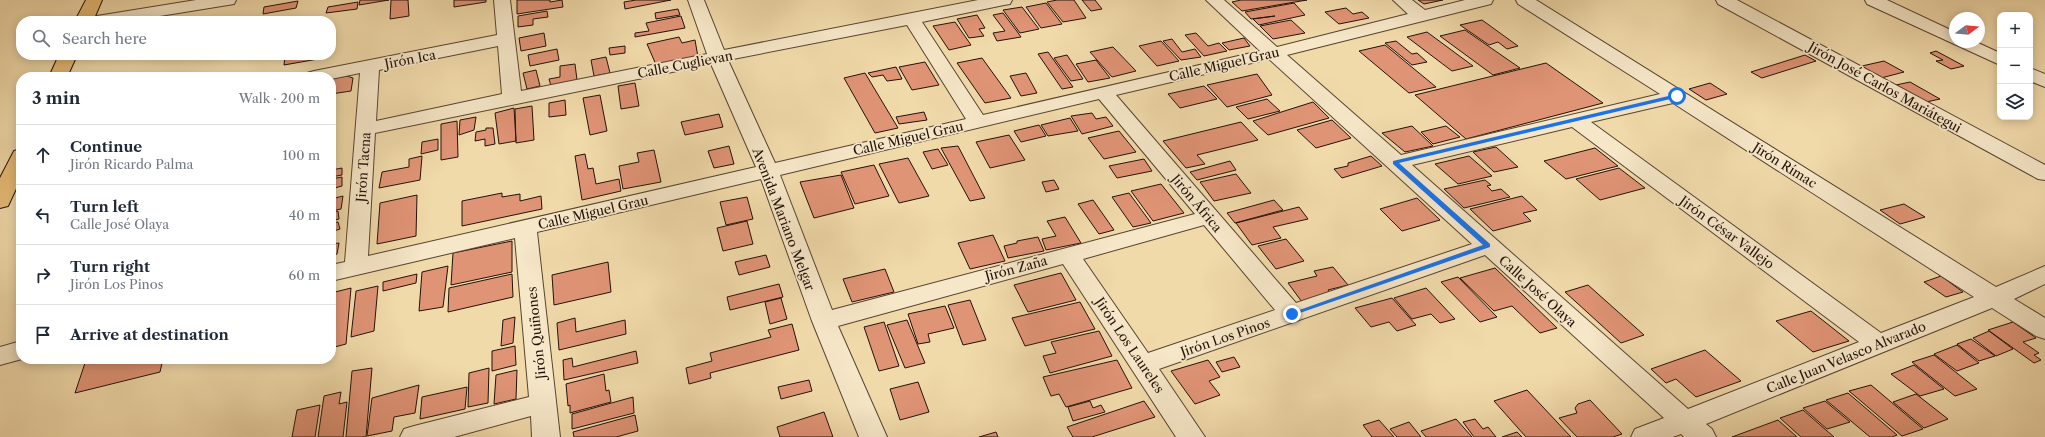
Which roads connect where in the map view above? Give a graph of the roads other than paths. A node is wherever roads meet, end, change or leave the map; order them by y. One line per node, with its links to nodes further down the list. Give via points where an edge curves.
1 (94, 0): 12 (highway)
2 (228, 0): 13 (street)
3 (502, 0): 17 (street)
4 (696, 0): 20 (street, Avenida Mariano Melgar)
5 (1004, 0): 15 (street, Calle Cuglievan)
6 (1214, 0): 19 (street, Calle José Olaya)
7 (1401, 0): 14 (street)
8 (1485, 0): 14 (street, Calle Miguel Grau)
9 (1524, 0): 29 (street, Jirón Rímac)
10 (1724, 0): 37 (street, Jirón José Carlos Mariátegui)
11 (1873, 0): 16 (street)
12 (86, 16)
13 (128, 16)
14 (1422, 16): 19 (street, Calle Miguel Grau)
15 (911, 18): 20 (street, Calle Cuglievan); 32 (street)
16 (1949, 36)
17 (506, 39): 23 (street, Jirón Ica); 30 (street)
18 (1974, 48): 21 (street)
19 (1273, 53): 28 (street, Calle Miguel Grau); 34 (street, Calle José Olaya)
20 (718, 58): 30 (street, Calle Cuglievan); 36 (street, Avenida Mariano Melgar)
21 (1997, 59)
22 (66, 60): 24 (highway)
23 (370, 67): 25 (street, Jirón Ica); 33 (street, Jirón Tacna)
24 (60, 72)
25 (336, 73)
26 (2033, 75): 27 (street)
27 (2045, 81)
28 (1103, 92): 32 (street, Calle Miguel Grau); 39 (street, Jirón África)
29 (1677, 96): 31 (street); 46 (street, Jirón Rímac)
30 (512, 98): 33 (street, Calle Cuglievan)
31 (1575, 120): 34 (street); 50 (street, Jirón César Vallejo)
32 (978, 121): 36 (street, Calle Miguel Grau)
33 (366, 129): 43 (street, Jirón Tacna)
34 (1395, 163): 41 (street, Calle José Olaya)
35 (16, 166): 38 (highway)
36 (768, 171): 40 (street, Calle Miguel Grau); 48 (street, Avenida Mariano Melgar)
37 (2045, 174)
38 (0, 201)
39 (1209, 217): 42 (street, Jirón Zaña); 47 (street, Jirón África)
40 (525, 228): 43 (street, Calle Miguel Grau); 54 (street, Jirón Quiñones)
41 (1488, 246): 47 (street, Jirón Los Pinos); 55 (street, Calle José Olaya)
42 (1068, 254): 48 (street, Jirón Zaña); 53 (street, Jirón Los Laureles)
43 (356, 266): 44 (street, Calle Miguel Grau)
44 (336, 272)
45 (2045, 274): 46 (street, Calle Juan Velasco Alvarado)
46 (1994, 298): 49 (street, Jirón Rímac); 50 (street, Calle Juan Velasco Alvarado)
47 (1292, 314): 53 (street, Jirón Los Pinos)
48 (824, 321): 58 (street, Avenida Mariano Melgar)
49 (2045, 330)
50 (1879, 344): 55 (street, Calle Juan Velasco Alvarado)
51 (16, 351): 52 (street)
52 (0, 356)
53 (1143, 365): 59 (street, Jirón Los Laureles)
54 (543, 403): 56 (street); 57 (street, Jirón Quiñones)
55 (1693, 429): 60 (street, Calle Juan Velasco Alvarado)
56 (414, 437)
57 (546, 437)
58 (873, 437)
59 (1191, 437)
60 (1646, 437)

